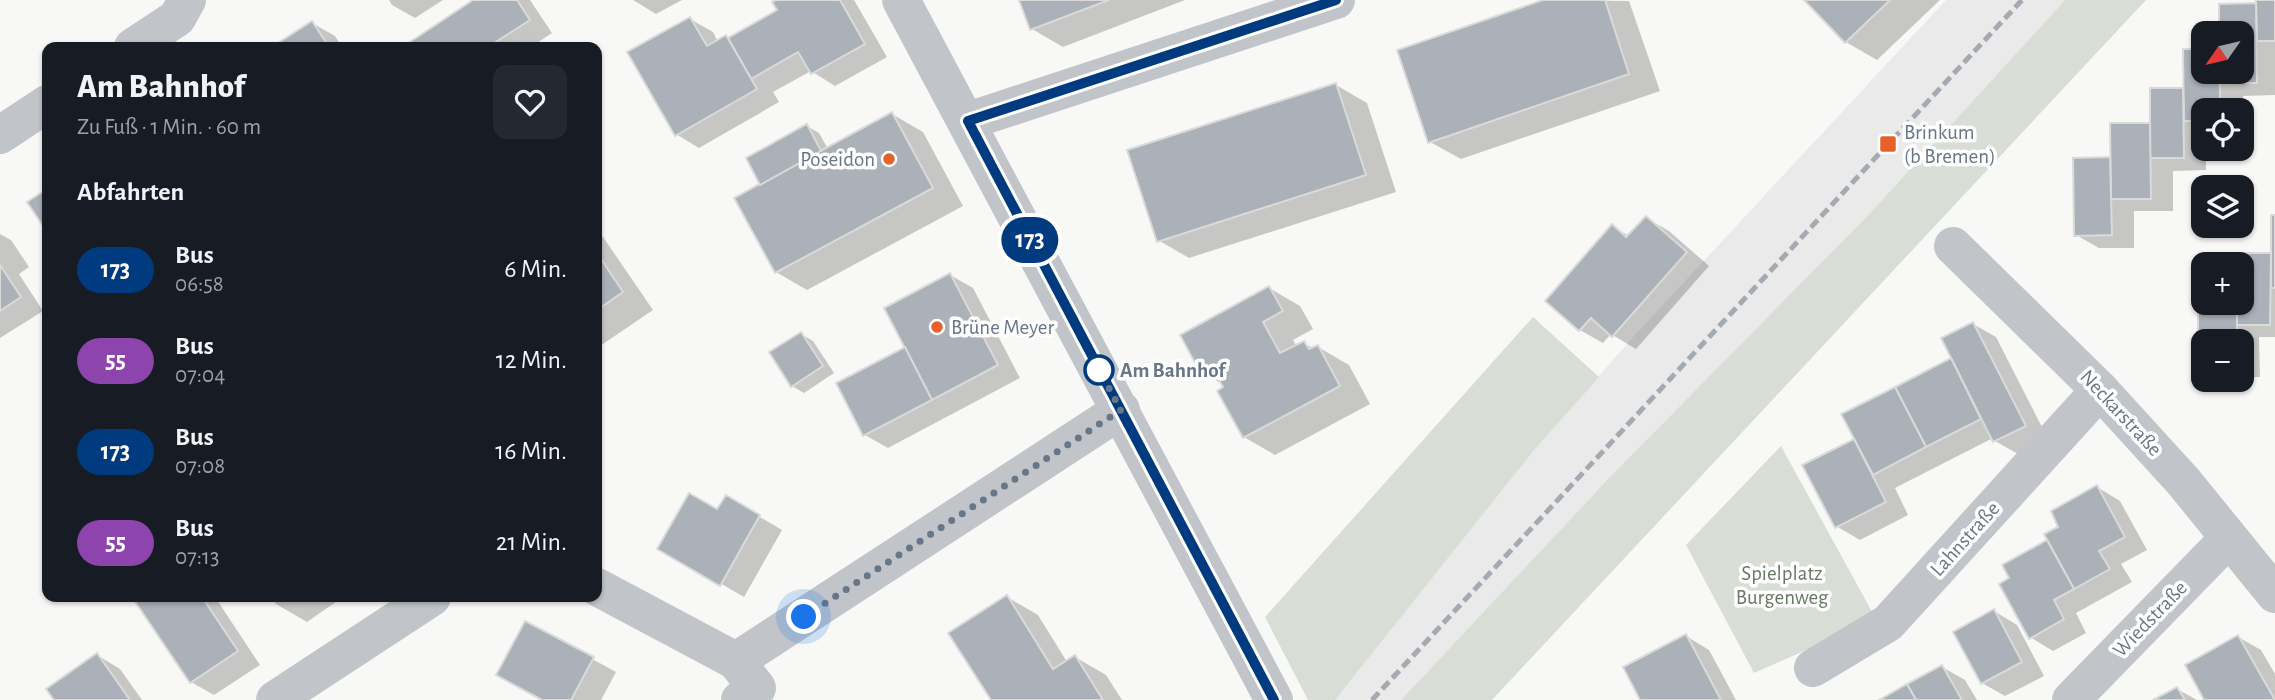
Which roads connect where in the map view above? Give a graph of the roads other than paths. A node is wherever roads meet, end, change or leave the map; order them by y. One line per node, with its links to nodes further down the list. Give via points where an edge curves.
1 (187, 0): 4 (street, via 177,18)
2 (901, 0): 6 (street)
3 (1336, 0): 6 (street)
4 (141, 42)
5 (42, 107): 7 (street)
6 (968, 121): 10 (street)
7 (0, 135)
8 (1952, 246): 9 (street, Neckarstraße)
9 (2100, 390): 11 (street, Neckarstraße); 16 (street, Lahnstraße, via 1888,623)
10 (1121, 410): 15 (street); 19 (street)
11 (2230, 538): 13 (street, Neckarstraße); 20 (street, Wiedstraße)
12 (602, 590): 15 (street)
13 (2275, 594)
14 (424, 602): 17 (street)
15 (737, 661): 18 (street, via 757,688)
16 (1813, 668)
17 (275, 700)
18 (740, 700)
19 (1274, 700)
20 (2071, 700)

